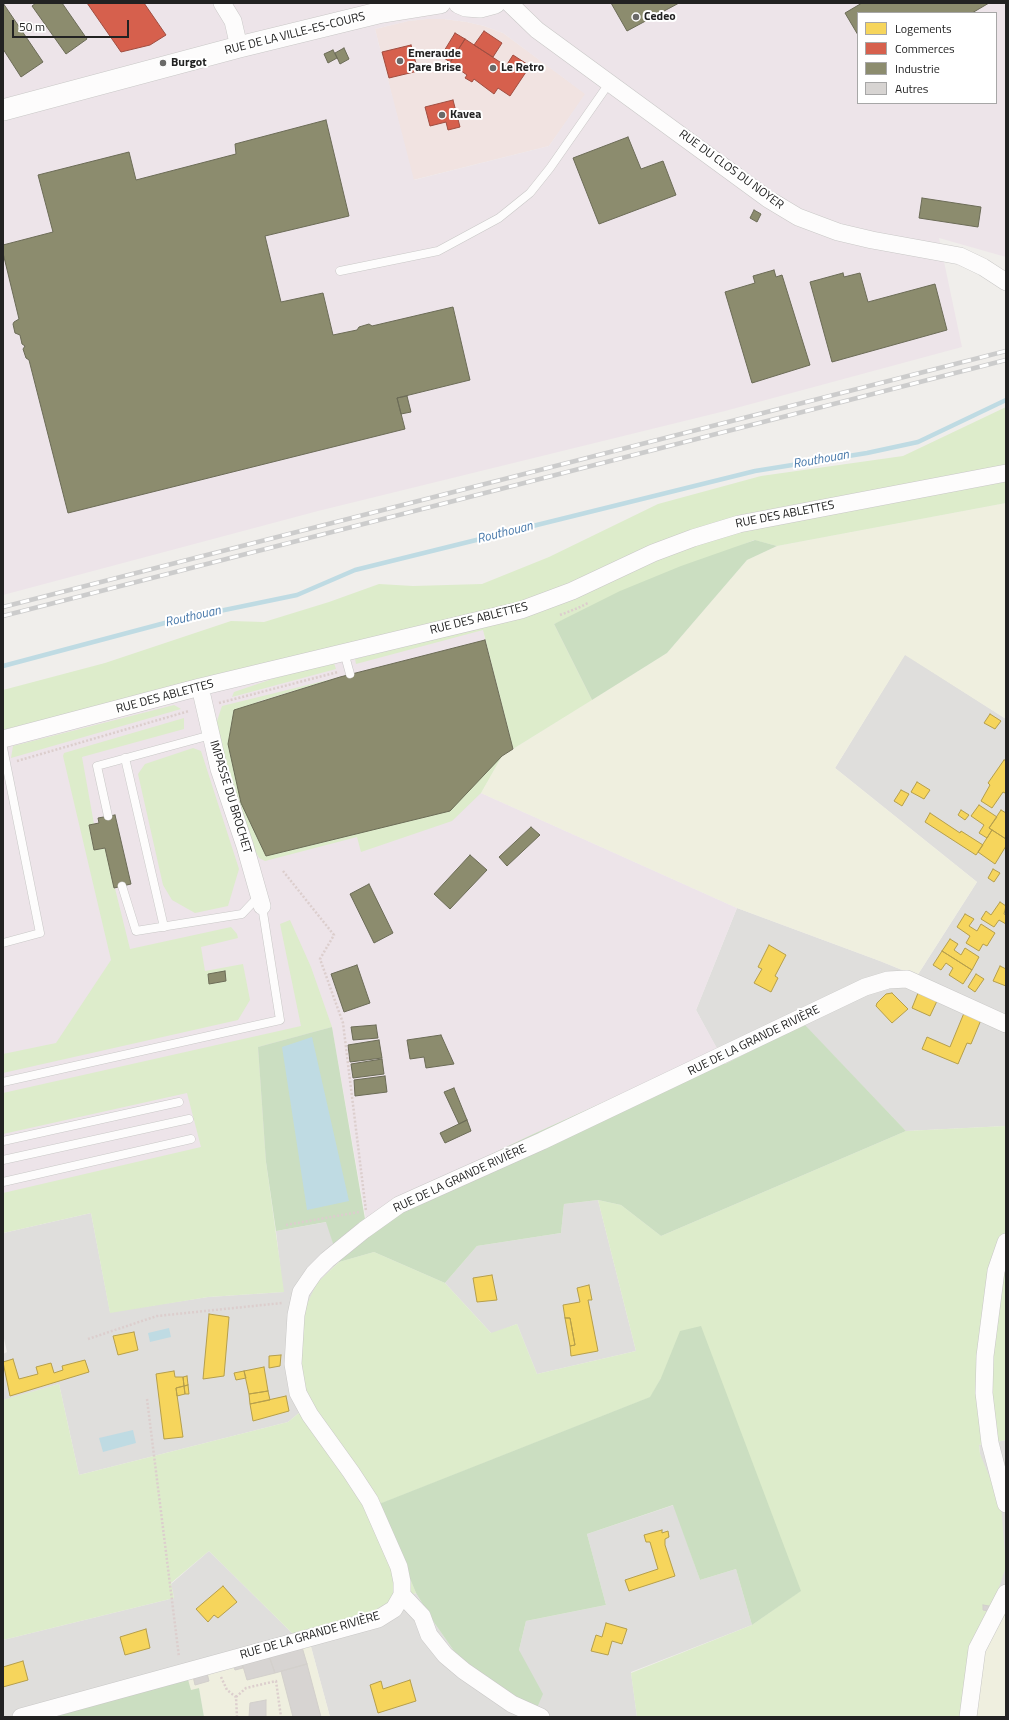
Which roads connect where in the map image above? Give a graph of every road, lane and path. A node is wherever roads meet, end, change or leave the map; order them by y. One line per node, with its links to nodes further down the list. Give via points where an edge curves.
1 (222, 3): 7 (street, via 233,21)
2 (440, 3): 6 (street, RUE DE LA VILLE-ES-COURS)
3 (459, 3): 4 (street, via 480,7)
4 (495, 3)
5 (509, 3): 8 (street, RUE DU CLOS DU NOYER, via 537,30)
6 (382, 8): 7 (street, RUE DE LA VILLE-ES-COURS)
7 (239, 47): 9 (street, RUE DE LA VILLE-ES-COURS)
8 (610, 82): 10 (lane, via 530,193 499,218 438,251); 11 (street, RUE DU CLOS DU NOYER, via 768,199 798,217 838,232 960,256 989,270)
9 (3, 110)
10 (340, 271)
11 (1006, 282)
12 (1003, 472): 13 (street, RUE DES ABLETTES, via 739,524 653,553 572,591 521,610)
13 (344, 652): 14 (lane); 15 (street, RUE DES ABLETTES)
14 (350, 674)
15 (200, 687): 16 (street, IMPASSE DU BROCHET); 17 (street, RUE DES ABLETTES)
16 (211, 735): 19 (lane); 23 (street, IMPASSE DU BROCHET)
17 (3, 739)
18 (3, 748): 25 (lane, via 40,933)
19 (125, 758): 20 (lane, via 97,766); 24 (lane)
20 (108, 816)
21 (283, 871): 35 (path, via 334,935 320,959 343,1023)
22 (122, 886): 24 (lane, via 136,931)
23 (260, 901): 24 (lane, via 242,914); 27 (lane, via 280,1020)
24 (164, 927)
25 (3, 943)
26 (1006, 1024): 38 (street, RUE DE LA GRANDE RIVIÈRE, via 907,979 888,980 865,987 542,1141 399,1205 327,1260 301,1292)
27 (3, 1082)
28 (179, 1102): 31 (lane)
29 (188, 1119): 32 (lane)
30 (191, 1140): 33 (lane)
31 (3, 1141)
32 (3, 1160)
33 (3, 1182)
34 (372, 1210): 35 (path)
35 (366, 1211): 36 (path)
36 (286, 1225)
37 (1006, 1242): 41 (street, via 996,1271 985,1356 984,1393 990,1443)
38 (299, 1302): 39 (path, via 157,1316); 43 (street, RUE DE LA GRANDE RIVIÈRE, via 293,1364 298,1393 310,1415 370,1501 399,1567)
39 (88, 1339)
40 (147, 1399): 45 (path)
41 (1006, 1504)
42 (1006, 1593): 51 (street, via 977,1649)
43 (402, 1595): 44 (street, RUE DE LA GRANDE RIVIÈRE, via 394,1609 378,1619); 50 (street, via 422,1616 429,1635 445,1655 512,1704)
44 (216, 1663): 45 (street, RUE DE LA GRANDE RIVIÈRE); 46 (path, via 222,1683)
45 (181, 1673): 47 (street, RUE DE LA GRANDE RIVIÈRE)
46 (236, 1697): 48 (path); 49 (path, via 246,1688 276,1681)
47 (21, 1717)
48 (237, 1717)
49 (281, 1717)
50 (541, 1717)
51 (968, 1717)

